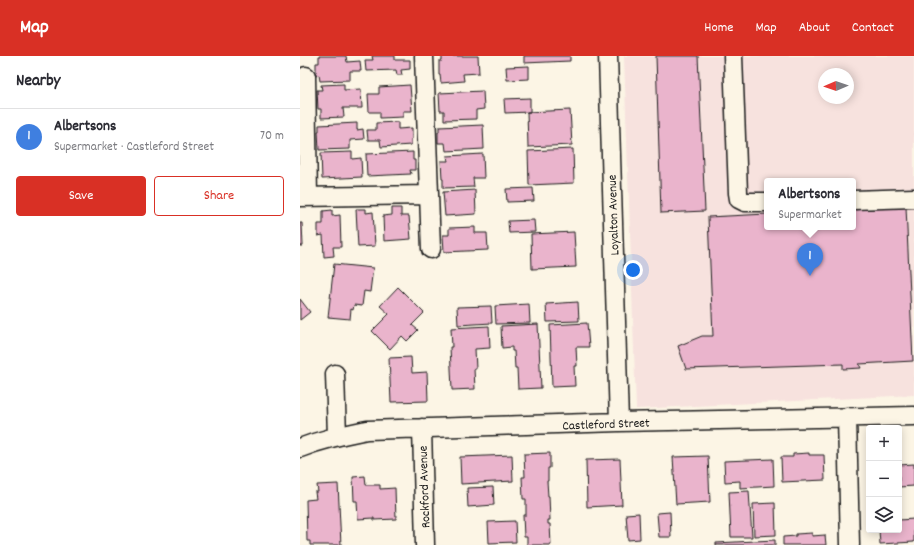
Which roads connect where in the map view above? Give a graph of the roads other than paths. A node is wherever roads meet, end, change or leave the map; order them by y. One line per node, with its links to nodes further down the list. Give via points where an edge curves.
1 (424, 56): 5 (street)
2 (608, 56): 14 (street, Loyalton Avenue)
3 (733, 56): 9 (street, via 739,199 745,202)
4 (306, 76): 6 (street)
5 (429, 195): 6 (street); 10 (street)
6 (304, 197)
7 (914, 198): 8 (street)
8 (856, 200)
9 (764, 202)
10 (431, 249)
11 (335, 374): 16 (street)
12 (914, 416): 13 (street, Castleford Street)
13 (847, 417): 14 (street, Castleford Street); 19 (street)
14 (619, 422): 15 (street, Castleford Street)
15 (422, 428): 16 (street, Castleford Street, via 368,430); 18 (street, Rockford Avenue)
16 (337, 436): 17 (street, Castleford Street)
17 (300, 448)
18 (425, 545)
19 (850, 545)

